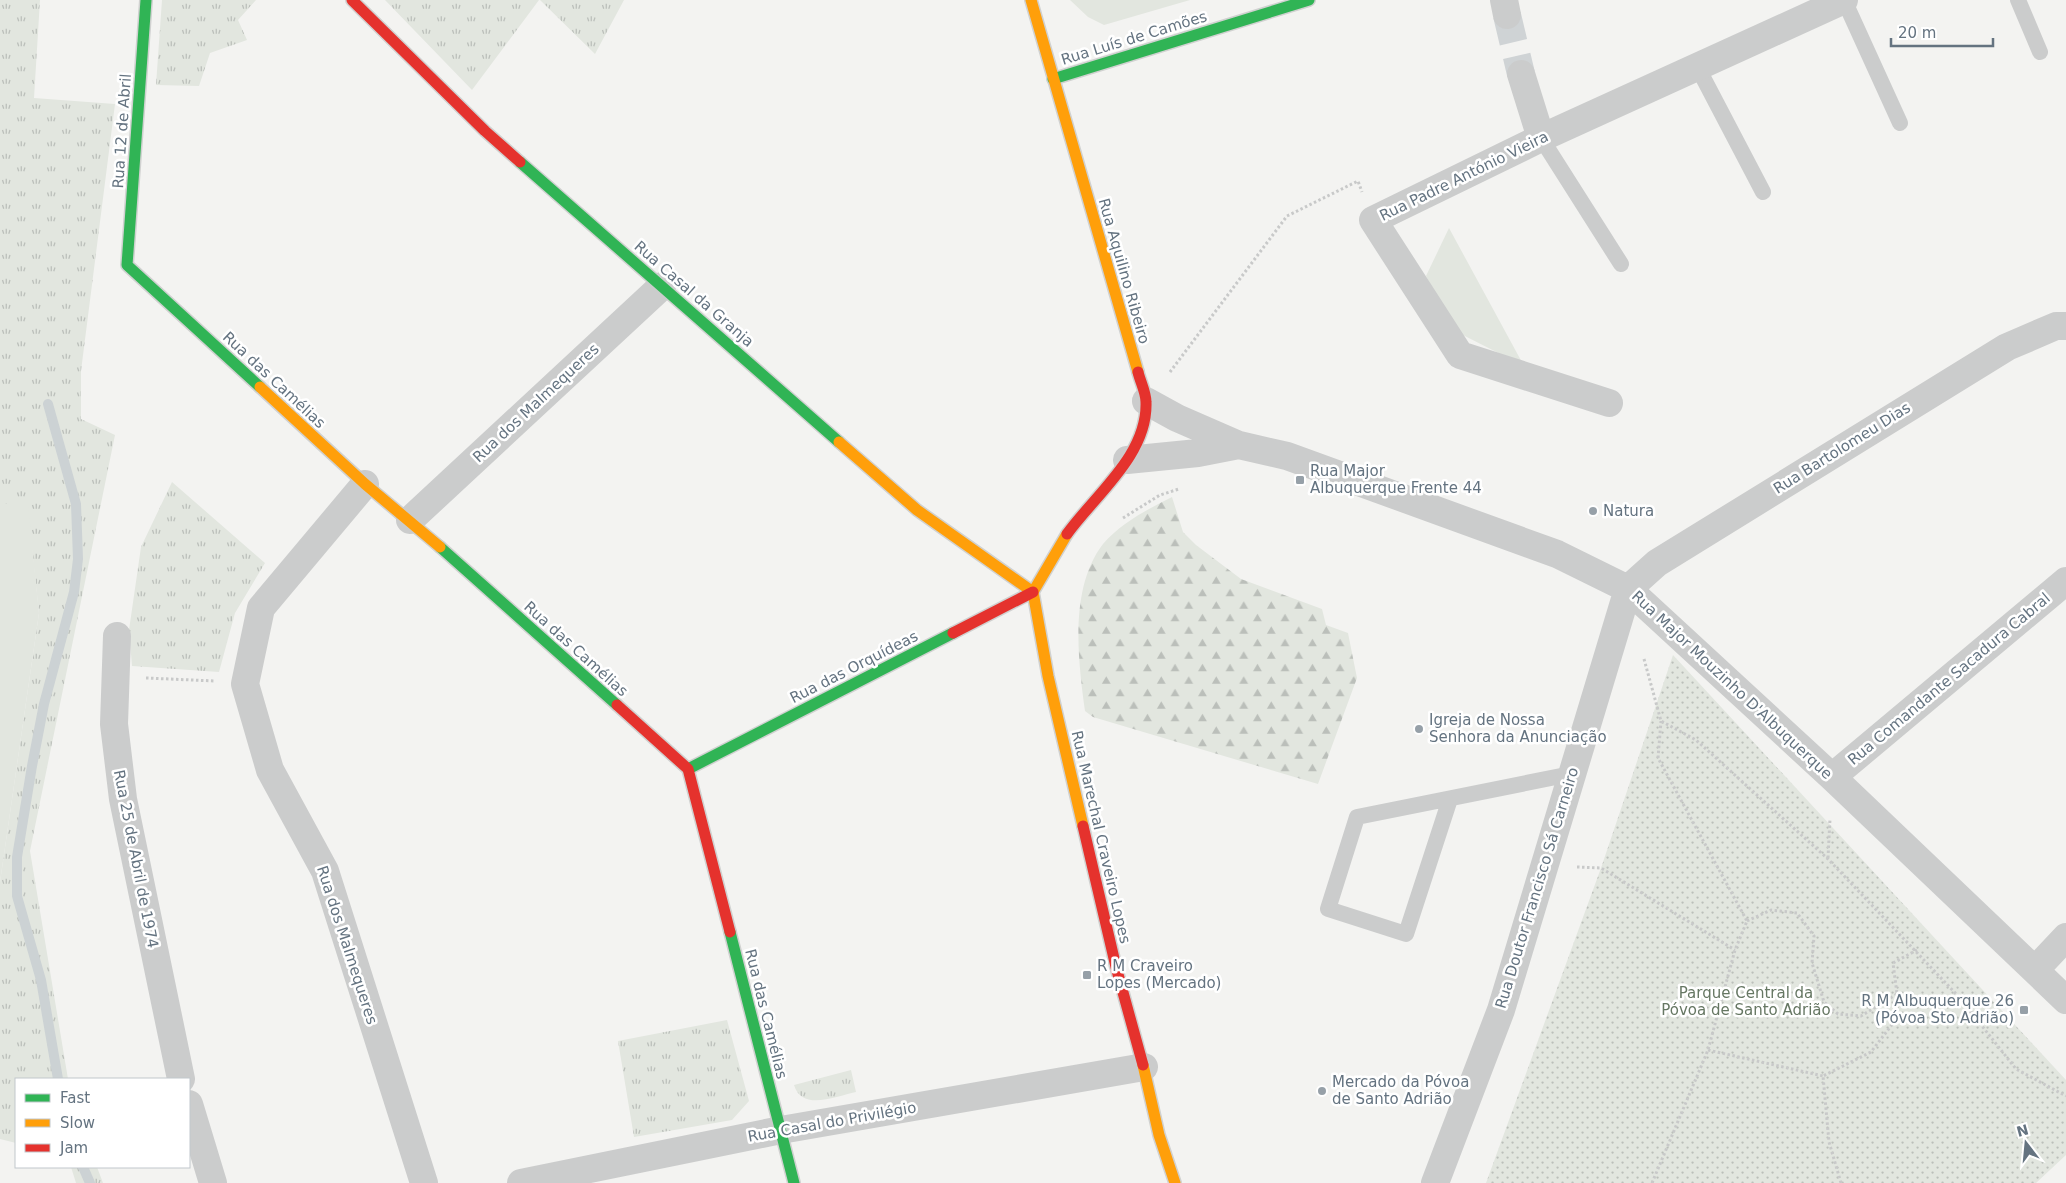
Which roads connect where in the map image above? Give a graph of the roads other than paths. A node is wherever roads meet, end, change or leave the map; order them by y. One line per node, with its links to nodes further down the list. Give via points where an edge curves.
1 (146, 0): 15 (street, Rua 12 de Abril)
2 (352, 0): 16 (street, Rua Casal da Granja, via 485,131)
3 (1031, 0): 10 (street, Rua Aquilino Ribeiro)
4 (1309, 0): 10 (street, Rua Luís de Camões)
5 (1844, 0): 8 (street, Rua Padre António Vieira); 11 (lane)
6 (2018, 0): 7 (lane)
7 (2040, 52)
8 (1696, 66): 12 (street, Rua Padre António Vieira); 13 (lane)
9 (1521, 74): 12 (street)
10 (1053, 79): 18 (street, Rua Aquilino Ribeiro)
11 (1900, 123)
12 (1541, 138): 14 (lane); 19 (street, Rua Padre António Vieira, via 1373,220 1460,356)
13 (1763, 192)
14 (1620, 264)
15 (127, 265): 22 (street, Rua das Camélias)
16 (662, 286): 23 (street, Rua dos Malmequeres); 26 (street, Rua Casal da Granja, via 917,510)
17 (2066, 326): 25 (street, Rua Bartolomeu Dias, via 2056,326 2006,347 1657,563)
18 (1146, 401): 20 (street); 21 (street, Rua Aquilino Ribeiro, via 1141,427)
19 (1609, 403)
20 (1239, 445): 21 (street, Rua Major Mouzinho D'Albuquerque); 25 (street, Rua Major Mouzinho D'Albuquerque, via 1287,456 1557,554)
21 (1127, 460): 26 (street, Rua Aquilino Ribeiro, via 1068,531)
22 (364, 484): 23 (street, Rua das Camélias); 40 (street, Rua dos Malmequeres, via 261,608 245,684 270,770 325,871)
23 (410, 520): 28 (street, Rua das Camélias)
24 (2066, 581): 30 (street, Rua Comandante Sacadura Cabral)
25 (1628, 589): 29 (street, Rua Doutor Francisco Sá Carneiro); 30 (street, Rua Major Mouzinho D'Albuquerque)
26 (1033, 592): 28 (street, Rua das Orquídeas); 35 (street, Rua Marechal Craveiro Lopes, via 1061,734)
27 (117, 636): 36 (street, Rua 25 de Abril de 1974, via 114,724 123,799)
28 (688, 769): 38 (street, Rua das Camélias)
29 (1571, 774): 31 (lane); 44 (street, Rua Doutor Francisco Sá Carneiro, via 1501,1010)
30 (1832, 776): 33 (street, Rua Major Mouzinho D'Albuquerque)
31 (1450, 798): 31 (lane, via 1357,817 1328,909 1406,934)
32 (2066, 937): 33 (street)
33 (2035, 970): 34 (street, Rua Major Mouzinho D'Albuquerque)
34 (2066, 1000)
35 (1144, 1067): 38 (street, Rua Casal do Privilégio); 43 (street, Rua Marechal Craveiro Lopes, via 1159,1135)
36 (181, 1078)
37 (190, 1107): 39 (street)
38 (780, 1130): 41 (street, Rua Casal do Privilégio); 42 (street, Rua das Camélias)
39 (213, 1183)
40 (424, 1183)
41 (521, 1183)
42 (794, 1183)
43 (1174, 1183)
44 (1435, 1183)

